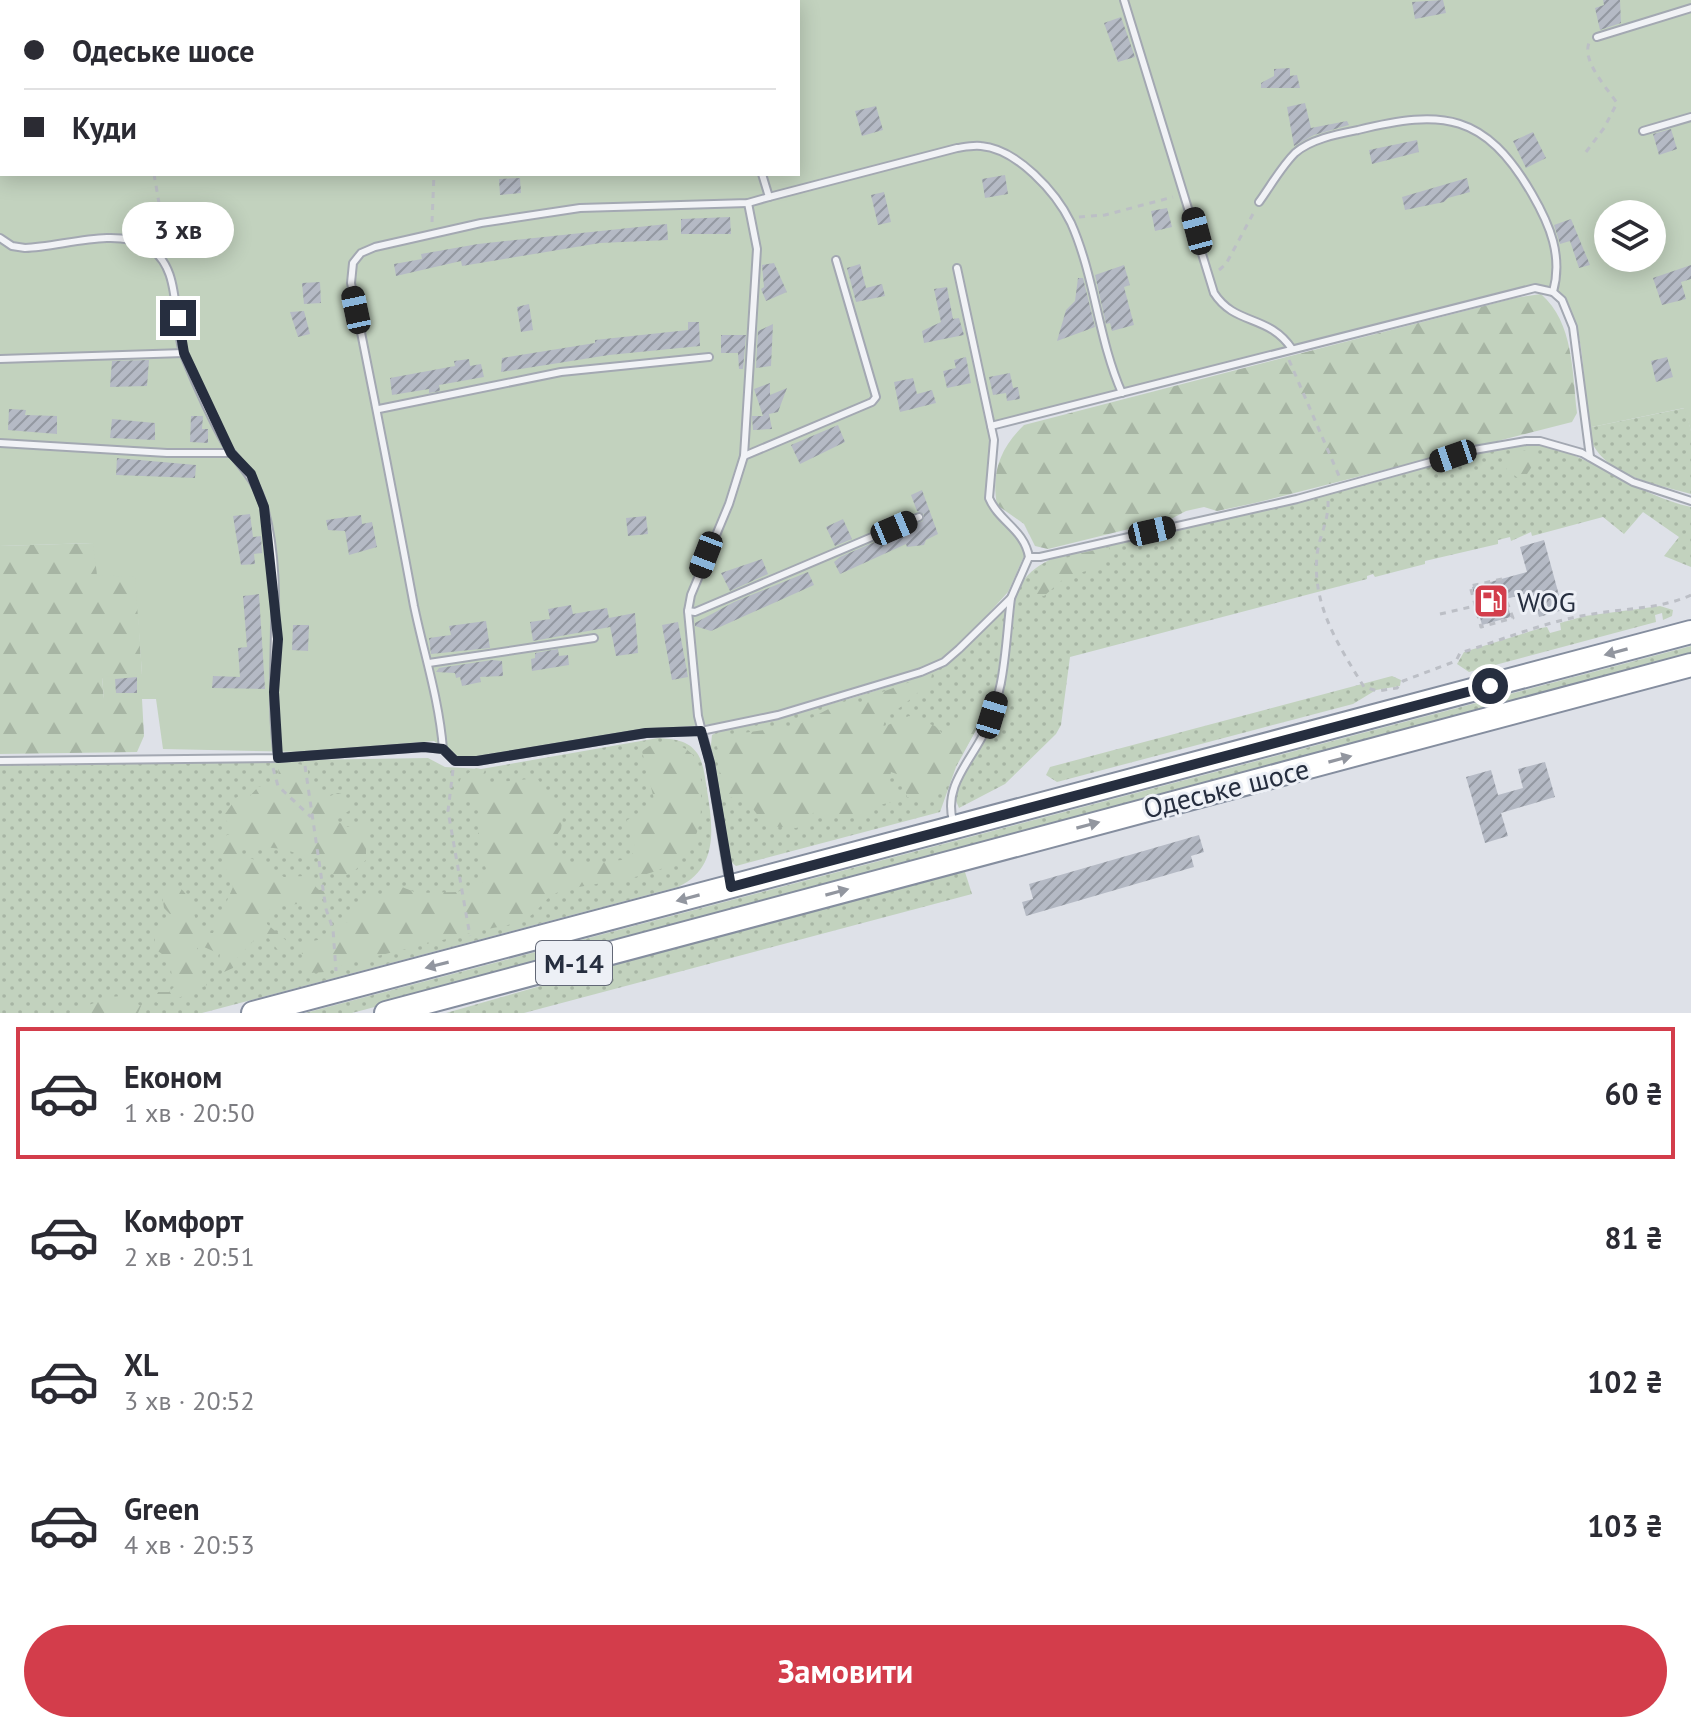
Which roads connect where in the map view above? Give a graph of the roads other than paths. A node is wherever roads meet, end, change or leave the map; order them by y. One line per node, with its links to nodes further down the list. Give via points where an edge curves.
1 (1124, 0): 14 (lane, via 1214,293 1233,314 1270,325)
2 (1691, 8): 3 (lane)
3 (1597, 37)
4 (1691, 117): 5 (lane)
5 (1643, 131)
6 (763, 176): 7 (lane)
7 (769, 197): 9 (lane); 18 (lane, via 980,145 1017,160 1067,217)
8 (1259, 202): 13 (lane, via 1296,153 1309,145 1401,119 1452,120 1476,131 1515,166 1555,243)
9 (748, 203): 19 (lane, via 580,208 507,218 361,253 353,263 351,283); 23 (lane, via 757,249)
10 (0, 238): 15 (lane, via 25,248 110,239 142,243 159,253 175,296)
11 (836, 260): 23 (lane, via 876,397)
12 (957, 268): 20 (lane)
13 (1553, 292): 14 (lane, via 1535,288); 24 (lane, via 1573,327)
14 (1292, 349): 18 (lane)
15 (184, 353): 17 (lane); 22 (lane)
16 (709, 357): 19 (lane, via 561,372)
17 (0, 359)
18 (1122, 393): 20 (lane)
19 (379, 409): 32 (lane)
20 (991, 426): 27 (lane, via 995,444 989,498 1026,542)
21 (0, 443): 22 (lane)
22 (231, 453): 36 (lane, via 251,474 266,519 278,639)
23 (744, 456): 29 (lane)
24 (1590, 457): 25 (lane, via 1633,482); 27 (lane, via 1540,441 1474,450 1331,490)
25 (1691, 501)
26 (919, 517): 29 (lane)
27 (1029, 557): 28 (lane)
28 (1011, 598): 34 (lane, via 944,662 921,672 778,715); 38 (lane, via 992,715 950,795)
29 (688, 611): 34 (lane)
30 (1691, 632): 38 (highway, Одеське шосе / М-14, one-way to 38)
31 (594, 638): 32 (lane)
32 (429, 663): 35 (lane)
33 (1691, 665): 41 (highway, Одеське шосе / М-14, one-way to 33)
34 (701, 731): 35 (lane, via 646,733 477,761 455,761); 39 (lane)
35 (443, 749): 36 (lane)
36 (275, 757): 37 (lane)
37 (0, 761)
38 (955, 827): 39 (highway, Одеське шосе / М-14)
39 (731, 887): 40 (highway, Одеське шосе / М-14, one-way to 40)
40 (253, 1013)
41 (386, 1013)

